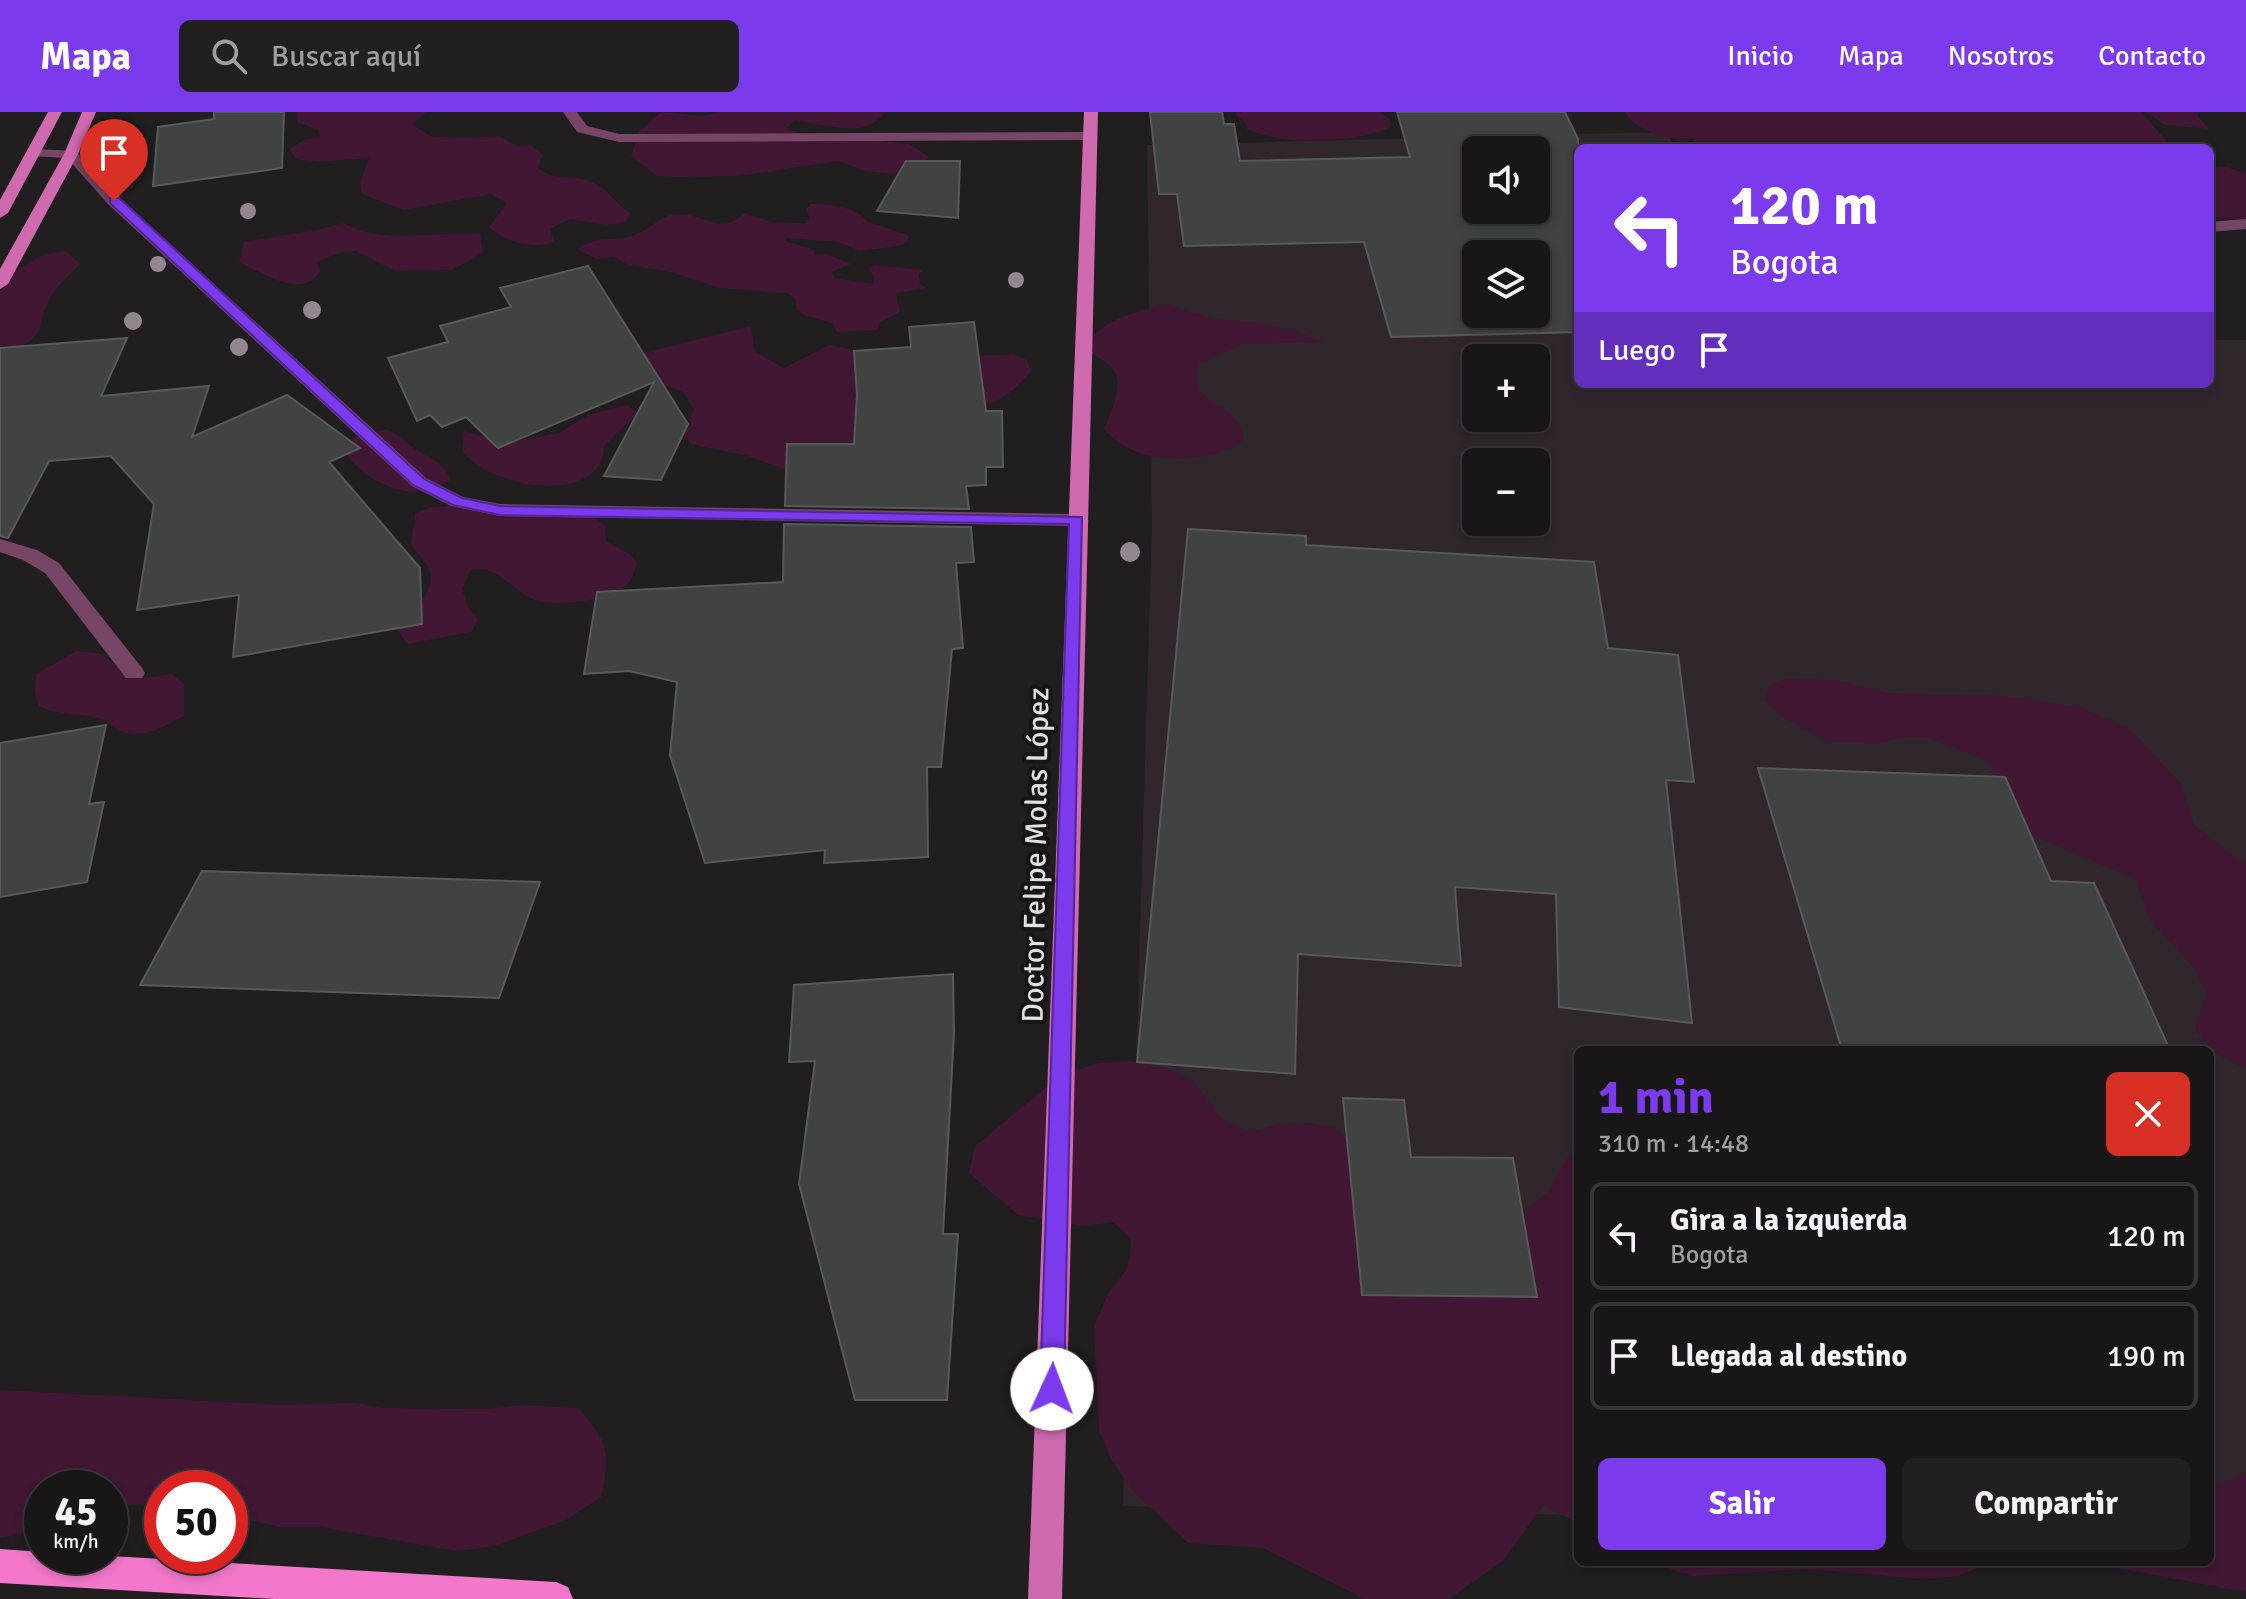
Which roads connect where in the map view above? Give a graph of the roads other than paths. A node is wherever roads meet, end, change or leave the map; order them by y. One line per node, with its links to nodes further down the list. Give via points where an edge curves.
1 (55, 112): 6 (main road)
2 (89, 112): 7 (main road)
3 (570, 112): 5 (street, via 582,129 619,138)
4 (1091, 112): 5 (main road, Doctor Felipe Molas López)
5 (1089, 136): 12 (main road, Doctor Felipe Molas López)
6 (35, 153): 7 (street); 8 (main road)
7 (71, 154): 11 (main road); 12 (street, via 126,212 419,482 458,502 500,510)
8 (0, 213)
9 (2246, 224): 10 (street)
10 (2214, 227)
11 (0, 284)
12 (1077, 520): 17 (main road, Doctor Felipe Molas López)
13 (2, 545): 14 (street, via 52,568)
14 (134, 673)
15 (0, 1566): 16 (highway)
16 (556, 1599)
17 (1045, 1599)

